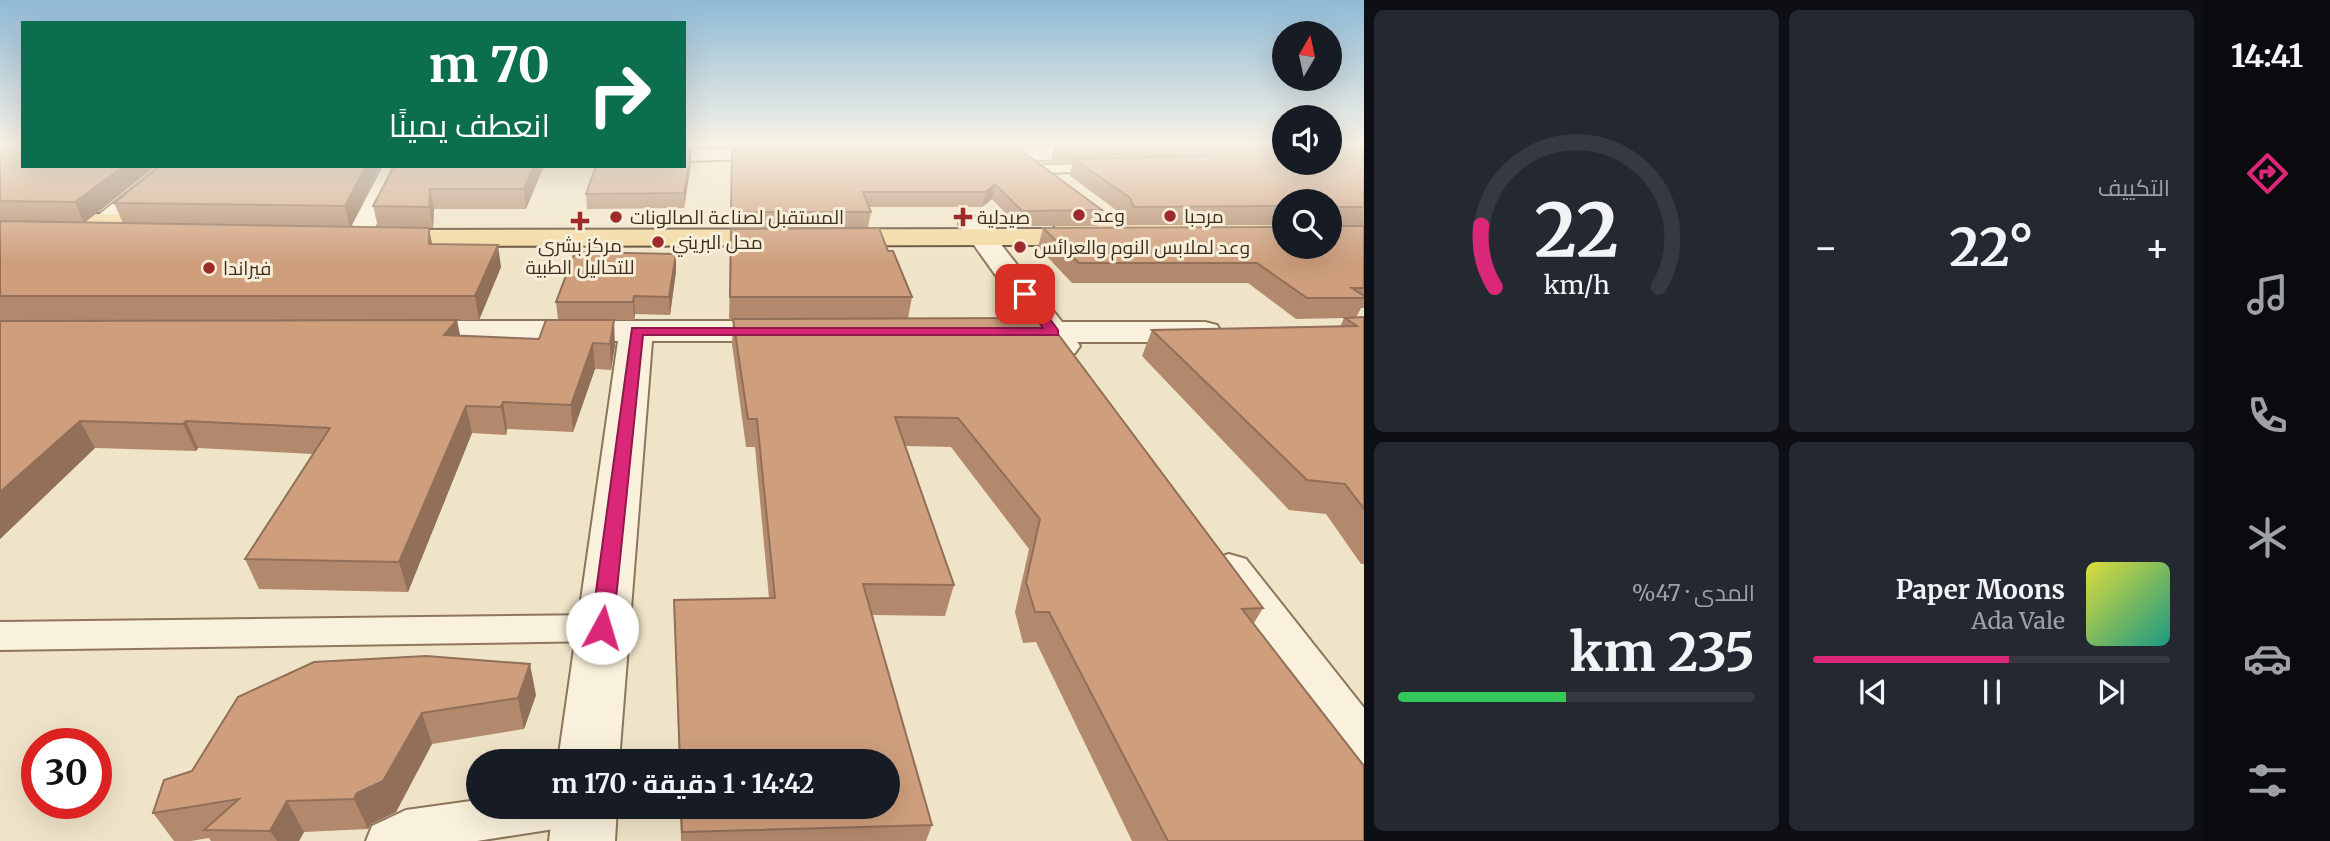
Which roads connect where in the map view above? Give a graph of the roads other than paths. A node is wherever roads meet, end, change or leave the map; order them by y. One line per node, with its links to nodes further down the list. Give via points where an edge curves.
1 (154, 183): 7 (street)
2 (381, 183): 9 (street)
3 (1061, 183): 5 (street)
4 (0, 221): 7 (main road)
5 (1113, 223): 6 (main road); 10 (main road)
6 (1272, 223)
7 (98, 228): 8 (main road); 11 (main road)
8 (202, 229)
9 (348, 229): 10 (main road, via 519,240)
10 (978, 231): 12 (main road); 17 (street)
11 (0, 232)
12 (1272, 235)
13 (373, 331): 14 (street)
14 (636, 331): 15 (street); 21 (street)
15 (817, 331)
16 (984, 332): 17 (street)
17 (1053, 332): 18 (street); 19 (street)
18 (1229, 332)
19 (1088, 382)
20 (1210, 546): 24 (street)
21 (602, 628): 22 (lane); 23 (street)
22 (0, 636)
23 (590, 749)
24 (1364, 753)
25 (486, 819): 27 (lane, via 406,831)
26 (584, 819): 28 (street)
27 (387, 841)
28 (582, 841)

